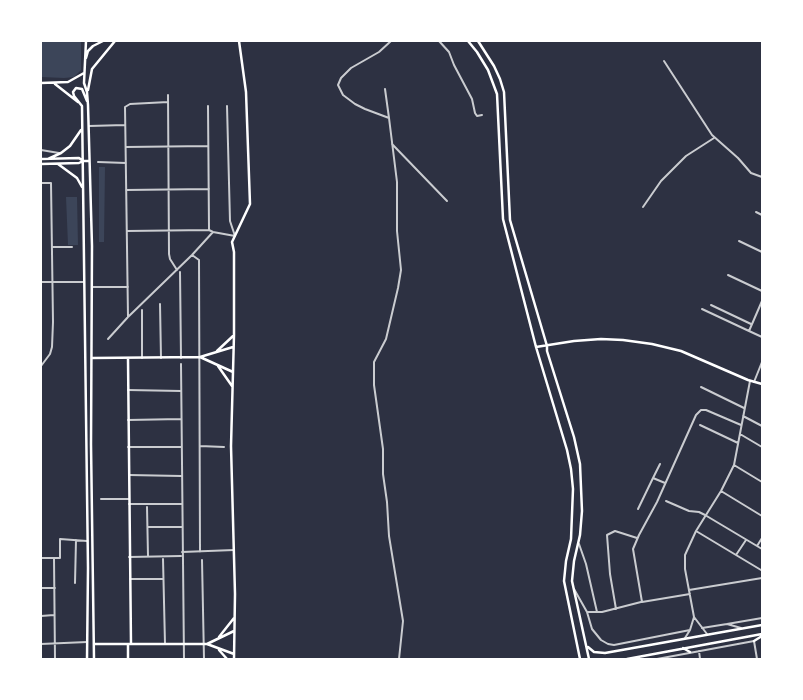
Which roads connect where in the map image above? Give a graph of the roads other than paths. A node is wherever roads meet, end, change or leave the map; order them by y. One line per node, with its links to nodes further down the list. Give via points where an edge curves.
1 (86, 41): 10 (main road)
2 (102, 41): 10 (main road, via 88,51)
3 (116, 41): 15 (main road, via 92,69)
4 (239, 41): 60 (main road, via 246,92 250,204)
5 (391, 41): 23 (street, via 351,68 338,85 343,95 355,104)
6 (439, 41): 22 (street, via 449,52 472,99 475,113)
7 (468, 41): 55 (main road, via 488,70 497,94)
8 (478, 41): 54 (main road, via 494,66 504,92)
9 (664, 61): 28 (street)
10 (85, 62): 11 (main road)
11 (84, 73): 13 (main road, via 68,82); 15 (main road)
12 (41, 82): 13 (main road)
13 (54, 83): 19 (main road)
14 (385, 89): 23 (street)
15 (87, 92): 18 (main road)
16 (168, 95): 17 (street)
17 (168, 102): 24 (street, via 130,104 125,107); 33 (street)
18 (88, 105): 19 (main road, via 82,89 77,87 74,96); 25 (main road)
19 (82, 106): 26 (main road)
20 (208, 106): 31 (street)
21 (228, 106): 60 (street, via 230,221)
22 (482, 116)
23 (389, 118): 30 (street)
24 (126, 125): 25 (street); 32 (street)
25 (89, 126): 29 (main road)
26 (82, 129): 27 (main road); 35 (main road, via 70,146)
27 (82, 138): 29 (main road, via 86,145); 38 (main road)
28 (714, 138): 44 (street, via 751,172); 51 (street, via 686,156 661,181)
29 (88, 139): 39 (main road)
30 (392, 144): 50 (street); 219 (street, via 401,270 388,331 374,362 374,377 389,536 403,621)
31 (208, 146): 33 (street); 47 (street)
32 (126, 147): 33 (street); 41 (street)
33 (168, 147): 46 (street)
34 (41, 150): 35 (street)
35 (60, 153): 37 (main road)
36 (41, 159): 37 (main road)
37 (48, 159): 38 (main road, via 80,158)
38 (83, 161): 39 (main road); 43 (main road); 48 (main road)
39 (89, 161): 73 (main road)
40 (98, 162): 41 (street)
41 (126, 162): 49 (street)
42 (41, 164): 43 (main road)
43 (56, 164): 48 (main road, via 77,178)
44 (762, 177)
45 (41, 184): 62 (street, via 50,183)
46 (169, 188): 47 (street); 49 (street); 58 (street)
47 (210, 189): 56 (street)
48 (83, 190): 71 (main road)
49 (126, 190): 57 (street)
50 (447, 201)
51 (643, 207)
52 (756, 212): 53 (street)
53 (762, 215)
54 (510, 220): 55 (main road); 86 (main road)
55 (503, 221): 88 (main road)
56 (209, 230): 58 (street); 59 (street)
57 (127, 231): 58 (street); 72 (street)
58 (169, 231): 66 (street, via 168,254)
59 (213, 232): 60 (street); 65 (street)
60 (235, 236): 83 (main road, via 232,242)
61 (739, 241): 64 (street)
62 (52, 247): 63 (street); 70 (street)
63 (72, 248)
64 (762, 252)
65 (192, 255): 66 (street); 90 (street, via 199,260)
66 (177, 270): 80 (street)
67 (180, 272): 93 (street)
68 (728, 275): 74 (street)
69 (41, 282): 70 (street)
70 (53, 282): 71 (street); 99 (street, via 52,347)
71 (85, 282): 146 (main road)
72 (128, 287): 73 (street); 80 (street)
73 (92, 288): 91 (main road)
74 (762, 291)
75 (762, 301): 81 (street)
76 (160, 304): 92 (street)
77 (711, 305): 81 (street)
78 (702, 309): 82 (street)
79 (142, 310): 95 (street)
80 (128, 317): 85 (street)
81 (751, 324): 82 (street)
82 (749, 331): 84 (street)
83 (234, 334): 87 (main road); 89 (main road)
84 (762, 337)
85 (108, 339)
86 (547, 346): 88 (main road); 101 (main road, via 601,339 652,344 681,352); 147 (main road, via 580,464 582,512)
87 (233, 347): 89 (main road); 100 (main road)
88 (536, 347): 167 (main road, via 571,469 570,539)
89 (217, 351): 90 (main road)
90 (200, 357): 93 (main road); 98 (main road); 117 (street)
91 (92, 358): 94 (main road); 162 (main road)
92 (161, 358): 93 (main road); 95 (main road)
93 (181, 358)
94 (128, 359): 95 (main road); 106 (main road)
95 (142, 359)
96 (762, 362): 102 (street)
97 (181, 364): 107 (street)
98 (217, 365): 100 (main road); 104 (main road)
99 (41, 366)
100 (233, 372): 104 (main road)
101 (750, 381): 102 (main road); 108 (street)
102 (754, 382): 103 (main road)
103 (762, 384)
104 (232, 386): 150 (main road)
105 (701, 387): 108 (street)
106 (128, 390): 107 (street); 111 (main road)
107 (181, 391): 110 (street)
108 (744, 408): 109 (street)
109 (742, 416): 113 (street); 114 (street)
110 (181, 419): 111 (street); 121 (street)
111 (128, 420): 118 (main road)
112 (700, 425): 116 (street)
113 (741, 425): 115 (street); 128 (street, via 701,410)
114 (762, 426)
115 (740, 434): 116 (street); 120 (street)
116 (738, 443): 123 (street)
117 (200, 446): 119 (street); 152 (street)
118 (128, 447): 121 (street); 124 (main road)
119 (224, 447)
120 (762, 447)
121 (182, 448): 125 (street)
122 (660, 464): 126 (street)
123 (734, 465): 127 (street); 129 (street)
124 (128, 475): 125 (street); 131 (main road)
125 (182, 476): 134 (street)
126 (653, 478): 128 (street); 136 (street)
127 (762, 482)
128 (665, 483): 142 (street)
129 (720, 491): 137 (street); 138 (street)
130 (101, 499): 131 (street)
131 (129, 499): 133 (main road)
132 (666, 501): 137 (street)
133 (129, 504): 134 (street); 156 (main road)
134 (182, 504): 140 (street)
135 (147, 507): 139 (street)
136 (638, 509)
137 (705, 515): 141 (street); 145 (street)
138 (762, 516)
139 (148, 527): 140 (street); 154 (street)
140 (182, 527): 151 (street)
141 (696, 530): 153 (street); 173 (street, via 684,555)
142 (637, 538): 175 (street, via 633,549); 176 (street, via 615,531 607,535)
143 (762, 538): 148 (street)
144 (76, 540): 146 (street); 158 (street, via 60,539 60,558); 169 (street)
145 (746, 540): 148 (street); 153 (street)
146 (87, 541): 161 (main road)
147 (579, 544): 168 (main road); 178 (street)
148 (757, 546): 149 (street)
149 (762, 549)
150 (234, 550): 152 (street); 181 (main road)
151 (182, 552): 152 (street); 155 (street)
152 (200, 552)
153 (736, 555): 163 (street)
154 (148, 556): 155 (street); 156 (street)
155 (182, 556): 201 (street)
156 (129, 557): 166 (main road)
157 (41, 558): 158 (street)
158 (54, 558): 171 (street)
159 (163, 559): 164 (street)
160 (202, 560): 202 (street)
161 (88, 568): 162 (main road); 195 (main road)
162 (94, 568): 198 (main road)
163 (761, 570)
164 (163, 578): 166 (street); 200 (street)
165 (762, 578): 173 (street)
166 (130, 580): 199 (main road)
167 (564, 581): 168 (main road); 220 (main road)
168 (572, 581): 172 (main road)
169 (76, 583)
170 (41, 588): 171 (street)
171 (55, 588): 180 (street)
172 (574, 589): 177 (street); 203 (main road)
173 (689, 590): 174 (street)
174 (690, 594): 175 (street); 182 (street)
175 (642, 602): 176 (street)
176 (616, 609): 178 (street)
177 (587, 612): 178 (street); 188 (street, via 597,636 614,645)
178 (597, 612)
179 (41, 616): 180 (street)
180 (54, 616): 197 (street)
181 (235, 616): 189 (main road); 192 (main road)
182 (694, 617): 186 (street); 188 (street)
183 (762, 618): 184 (street)
184 (727, 624): 186 (street); 187 (street)
185 (762, 625): 187 (main road)
186 (701, 628): 190 (street)
187 (741, 628): 190 (main road)
188 (690, 630): 193 (street)
189 (234, 631): 192 (main road); 210 (main road)
190 (707, 634): 193 (main road)
191 (762, 637): 194 (main road); 205 (main road)
192 (218, 638): 202 (main road)
193 (685, 638): 204 (main road)
194 (755, 640): 207 (street); 225 (street)
195 (87, 642): 197 (street); 212 (main road)
196 (41, 644): 197 (street)
197 (55, 644): 211 (street)
198 (94, 644): 199 (main road); 213 (main road)
199 (129, 644): 200 (main road); 214 (main road)
200 (165, 644): 201 (main road)
201 (184, 644): 202 (main road); 215 (street)
202 (205, 644): 206 (main road); 216 (street)
203 (587, 644): 204 (main road, via 589,650 599,653); 221 (main road)
204 (650, 645): 209 (main road)
205 (682, 648): 208 (main road); 209 (main road)
206 (218, 649): 210 (main road); 217 (main road)
207 (699, 651): 208 (street); 224 (street)
208 (690, 652): 223 (street)
209 (651, 653): 222 (main road)
210 (234, 654): 218 (main road)
211 (55, 659)
212 (87, 659)
213 (94, 659)
214 (128, 659)
215 (184, 659)
216 (204, 659)
217 (227, 659)
218 (234, 659)
219 (399, 659)
220 (580, 659)
221 (589, 659)
222 (627, 659)
223 (657, 659)
224 (700, 659)
225 (758, 659)

